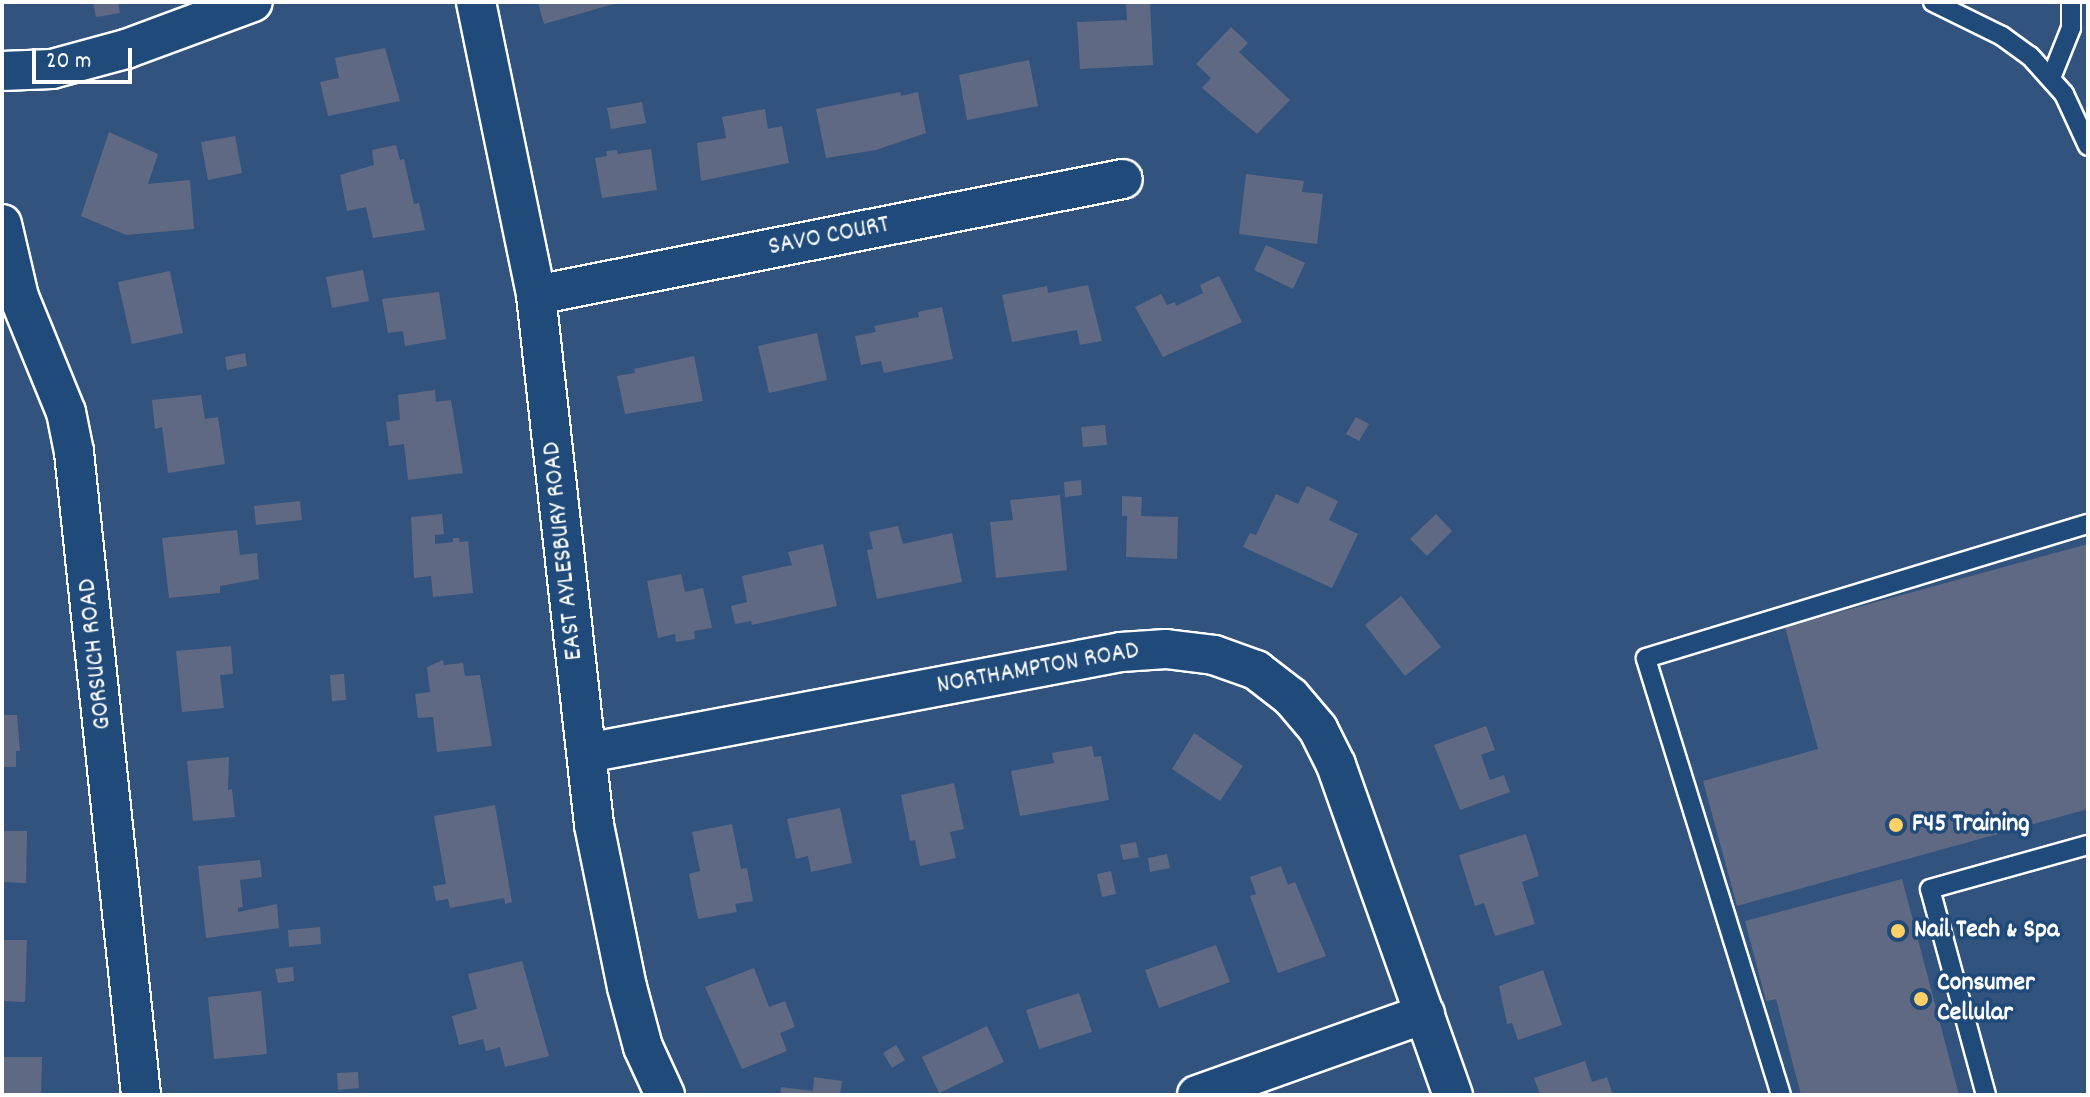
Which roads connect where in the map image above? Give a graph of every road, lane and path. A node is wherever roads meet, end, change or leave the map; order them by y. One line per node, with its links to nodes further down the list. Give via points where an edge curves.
1 (253, 2): 5 (street, via 126,49 52,69)
2 (476, 2): 10 (street, EAST AYLESBURY ROAD)
3 (1933, 2): 6 (lane, via 2002,36)
4 (2071, 2): 6 (lane, via 2071,28)
5 (2, 71)
6 (2051, 78): 7 (lane, via 2077,116)
7 (2088, 146)
8 (1123, 179): 10 (street, SAVO COURT)
9 (2, 224): 15 (street, GORSUCH ROAD, via 19,297 66,412 74,452)
10 (536, 295): 12 (street, EAST AYLESBURY ROAD)
11 (2088, 524): 19 (lane, via 1646,658)
12 (587, 753): 14 (street, NORTHAMPTON ROAD, via 1121,652 1166,649 1214,655 1256,670 1291,697 1318,729 1336,765); 16 (street, EAST AYLESBURY ROAD, via 594,825 627,987 643,1047)
13 (2088, 845): 20 (lane, via 1930,889)
14 (1425, 1014): 17 (street); 18 (street, NORTHAMPTON ROAD)
15 (141, 1095)
16 (665, 1095)
17 (1197, 1095)
18 (1453, 1095)
19 (1781, 1095)
20 (1986, 1095)

